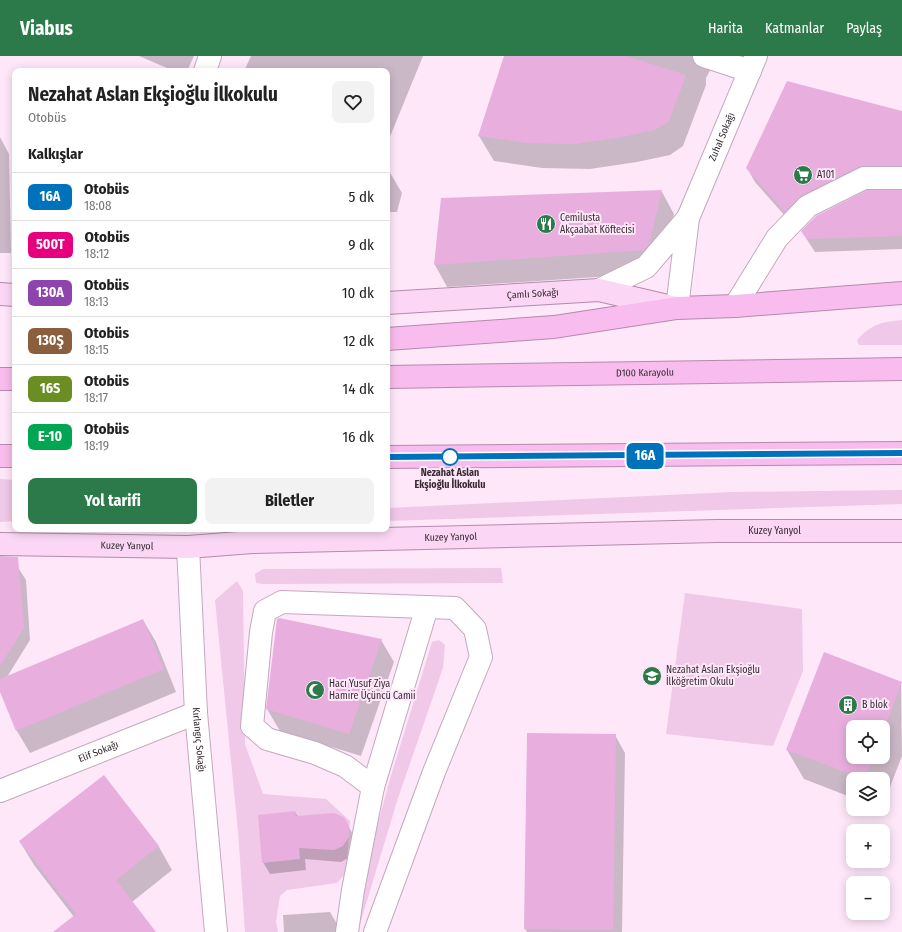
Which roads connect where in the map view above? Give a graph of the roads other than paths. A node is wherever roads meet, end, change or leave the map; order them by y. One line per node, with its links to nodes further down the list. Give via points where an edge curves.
1 (210, 56): 4 (street)
2 (704, 56): 3 (street)
3 (753, 63): 6 (street, Zuhal Sokağı)
4 (206, 68)
5 (902, 178): 12 (street, via 864,178 808,206 777,238)
6 (688, 218): 7 (street, Zuhal Sokağı, via 646,267); 13 (street, Zuhal Sokağı)
7 (599, 290): 11 (main road, Çamlı Sokağı); 13 (main road, Çamlı Sokağı)
8 (902, 293): 12 (highway)
9 (0, 294): 10 (main road)
10 (12, 295)
11 (390, 303)
12 (735, 306): 13 (highway)
13 (677, 308): 14 (highway, via 554,327)
14 (390, 339)
15 (902, 369): 16 (highway, D100 Karayolu)
16 (390, 376)
17 (0, 379): 18 (highway)
18 (12, 379)
19 (902, 453): 22 (highway)
20 (0, 456): 21 (highway)
21 (12, 456)
22 (390, 457)
23 (902, 531): 25 (main road, Kuzey Yanyol, via 686,531 252,542)
24 (0, 544): 25 (main road, Kuzey Yanyol)
25 (188, 547): 27 (street, Kırlangıç Sokağı)
26 (427, 607): 28 (street); 28 (street, via 282,602 266,611 261,632 252,726 266,739 315,753 345,766); 32 (street, via 455,608 475,629 481,657 434,772)
27 (196, 714): 29 (street, Elif Sokağı); 30 (street, Kırlangıç Sokağı)
28 (373, 787): 31 (street)
29 (0, 791)
30 (216, 932)
31 (347, 932)
32 (376, 932)

